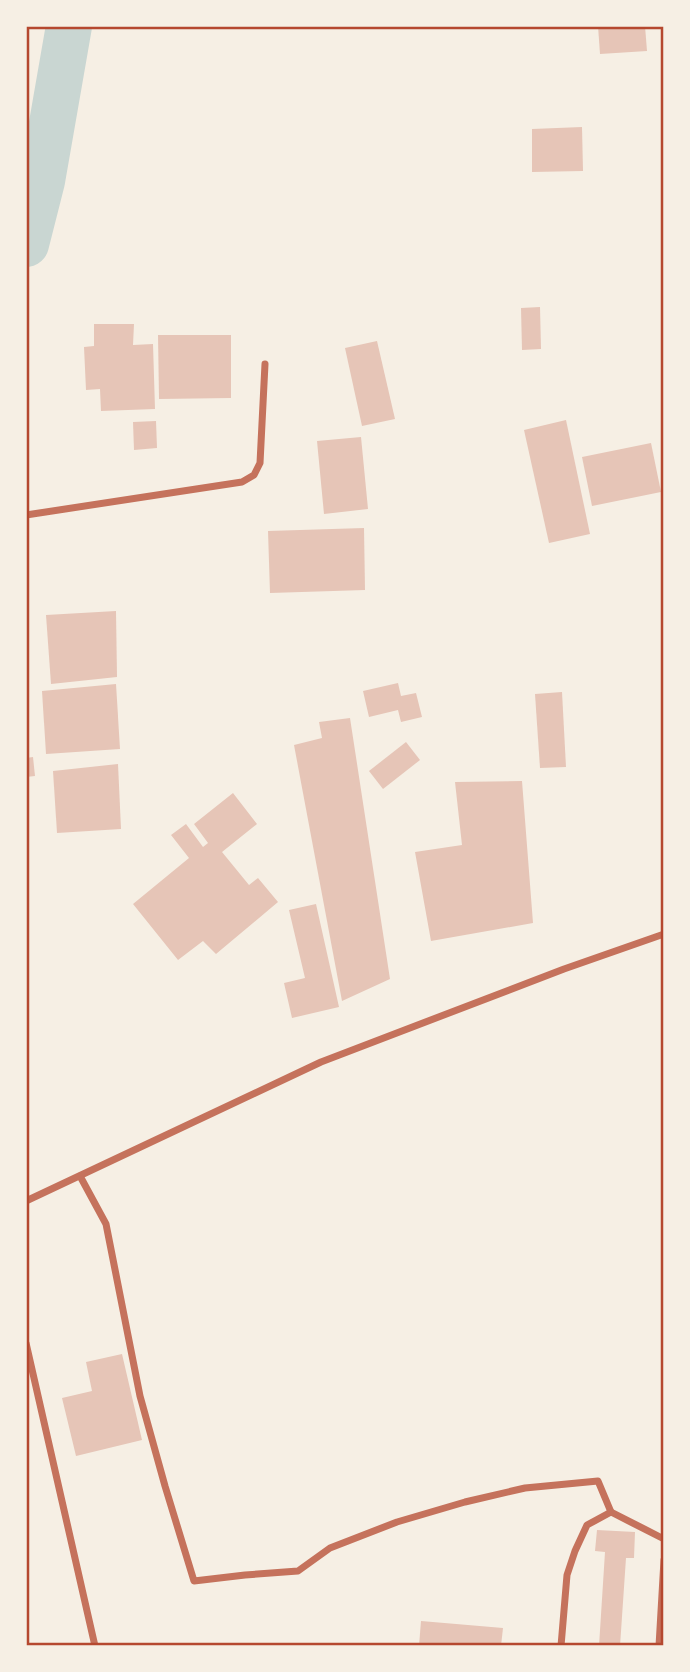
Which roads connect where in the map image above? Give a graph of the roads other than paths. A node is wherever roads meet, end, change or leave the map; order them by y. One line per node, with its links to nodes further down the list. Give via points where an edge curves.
1 (265, 364): 2 (street, via 260,463 254,475 242,481)
2 (26, 515)
3 (664, 934): 4 (street, via 321,1062)
4 (80, 1175): 5 (street); 7 (street, via 106,1224 141,1396 194,1581 298,1571 330,1548 397,1522 525,1488 598,1481)
5 (26, 1201)
6 (26, 1343): 10 (street)
7 (611, 1512): 8 (street); 11 (street, via 587,1525 575,1551 567,1575)
8 (664, 1539)
9 (664, 1560): 12 (street)
10 (95, 1646)
11 (561, 1646)
12 (659, 1646)

